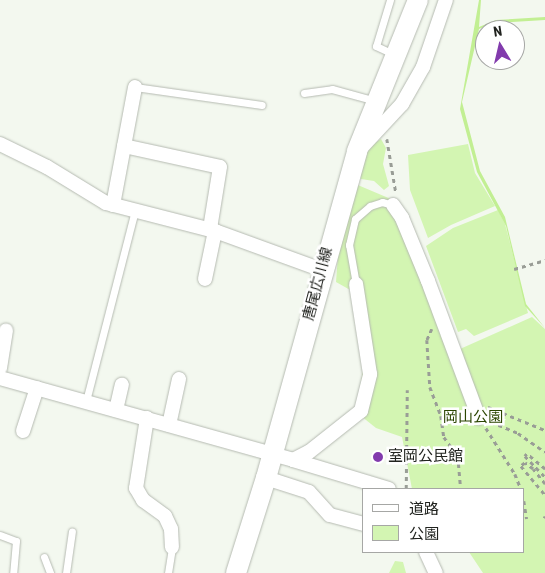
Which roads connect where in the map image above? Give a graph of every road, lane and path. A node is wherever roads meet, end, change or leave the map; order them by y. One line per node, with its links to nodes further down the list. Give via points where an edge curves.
1 (390, 0): 4 (lane, via 376,46)
2 (418, 0): 4 (main road, 唐尾広川線)
3 (446, 0): 9 (street, via 423,68 402,104)
4 (395, 55): 7 (main road, 唐尾広川線)
5 (135, 87): 8 (lane); 11 (street)
6 (304, 93): 7 (lane, via 332,89)
7 (376, 101): 12 (main road, 唐尾広川線)
8 (262, 105)
9 (384, 126): 12 (street); 14 (path, via 395,184)
10 (0, 144): 13 (street)
11 (124, 146): 13 (street); 16 (street, via 220,167)
12 (358, 151): 19 (main road, 唐尾広川線)
13 (113, 205): 15 (street)
14 (393, 205): 21 (lane, via 382,202 370,206 355,219 349,246); 22 (street, via 402,218)
15 (135, 210): 16 (street); 30 (lane)
16 (212, 230): 19 (street); 20 (street)
17 (545, 260): 18 (path)
18 (514, 269)
19 (322, 270): 38 (main road, 唐尾広川線)
20 (205, 280)
21 (356, 284): 39 (street, via 370,374 361,411 309,452)
22 (440, 316): 32 (street); 46 (path, via 436,318 427,340 427,364 444,437 458,456)
23 (6, 330): 24 (street)
24 (0, 368)
25 (0, 378): 28 (street)
26 (179, 378): 34 (street)
27 (122, 385): 31 (street)
28 (37, 388): 30 (street); 36 (street)
29 (407, 390): 45 (path)
30 (86, 401): 31 (street)
31 (116, 410): 33 (street)
32 (477, 413): 35 (path); 37 (path, via 518,433); 47 (path)
33 (147, 418): 34 (street); 43 (street)
34 (169, 425): 38 (street)
35 (545, 430)
36 (23, 431)
37 (545, 452)
38 (272, 454): 39 (street); 41 (main road, 唐尾広川線)
39 (293, 460): 44 (street)
40 (545, 469): 42 (path, via 528,454 525,456)
41 (266, 478): 52 (street, via 309,492 330,515); 62 (main road, 唐尾広川線)
42 (544, 480): 49 (path, via 525,463 521,466)
43 (136, 484): 48 (street); 55 (street, via 143,500 165,516 171,529)
44 (387, 488)
45 (406, 488)
46 (461, 488)
47 (521, 488)
48 (122, 489)
49 (545, 495)
50 (525, 507): 51 (path)
51 (527, 519)
52 (362, 523)
53 (72, 531): 60 (lane)
54 (0, 535): 58 (lane, via 16,540)
55 (172, 548): 61 (lane)
56 (426, 553): 63 (street)
57 (44, 557): 59 (lane)
58 (12, 573)
59 (50, 573)
60 (66, 573)
61 (168, 573)
62 (236, 573)
63 (436, 573)

